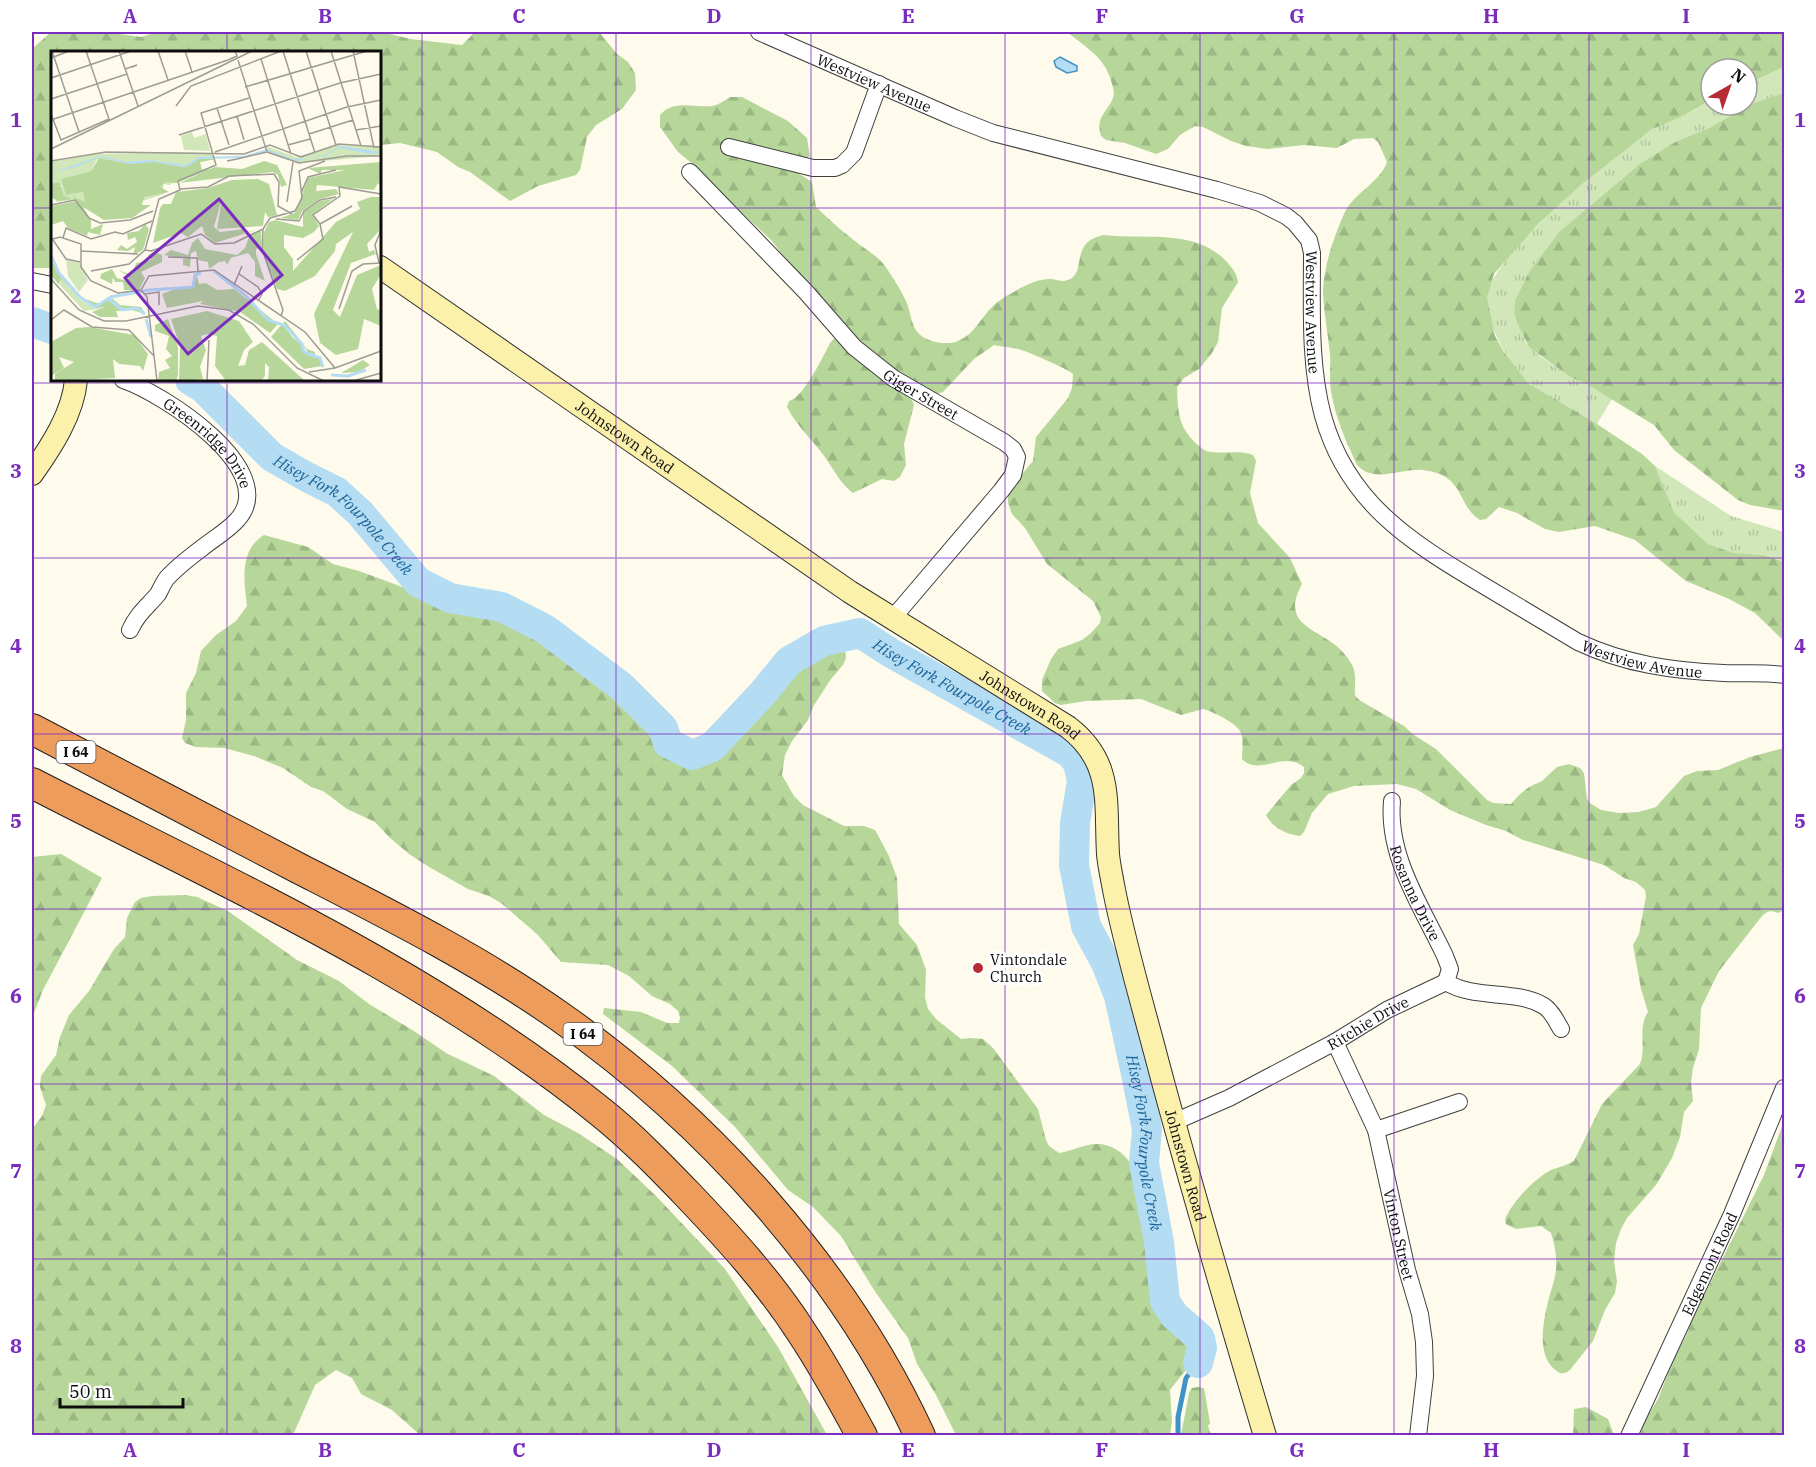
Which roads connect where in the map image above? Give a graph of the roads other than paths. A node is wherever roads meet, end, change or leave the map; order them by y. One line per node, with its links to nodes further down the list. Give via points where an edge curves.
1 (759, 32): 2 (street, Westview Avenue)
2 (879, 84): 3 (street, via 854,153 835,168 813,168); 13 (street, Westview Avenue, via 993,133 1243,197 1286,216 1303,231 1312,252 1315,358 1323,416 1352,477 1380,513 1423,549 1602,653 1665,668)
3 (729, 147)
4 (690, 172): 11 (street, Giger Street, via 854,346 894,378 1004,442 1017,457 1013,475 1001,491)
5 (381, 268): 11 (street, Johnstown Road)
6 (32, 281): 7 (street)
7 (51, 285)
8 (76, 381): 10 (street, via 61,428)
9 (125, 381): 12 (street, Greenridge Drive, via 173,406 218,442 236,463 246,487 243,511 237,520 167,578)
10 (32, 474)
11 (892, 619): 22 (street, Johnstown Road, via 1068,727 1081,736 1097,759 1106,795 1108,857 1114,891)
12 (130, 630)
13 (1785, 675)
14 (32, 729): 25 (highway, I 64, via 486,969 628,1068 692,1124 798,1241 880,1361)
15 (32, 783): 24 (highway, via 424,988 523,1053 603,1114 656,1161 762,1278 801,1331)
16 (1392, 801): 17 (street, Rosanna Drive, via 1394,841 1450,969)
17 (1446, 982): 18 (street, via 1460,989 1544,1006); 19 (street, Ritchie Drive, via 1387,1010)
18 (1562, 1029)
19 (1335, 1042): 22 (street, Ritchie Drive); 23 (street, Vinton Street)
20 (1785, 1088): 28 (street, Edgemont Road, via 1727,1225)
21 (1460, 1102): 23 (street)
22 (1174, 1122): 26 (street, Johnstown Road)
23 (1376, 1130): 27 (street, Vinton Street, via 1424,1342 1425,1376)
24 (862, 1436)
25 (920, 1436)
26 (1265, 1436)
27 (1418, 1436)
28 (1629, 1436)

